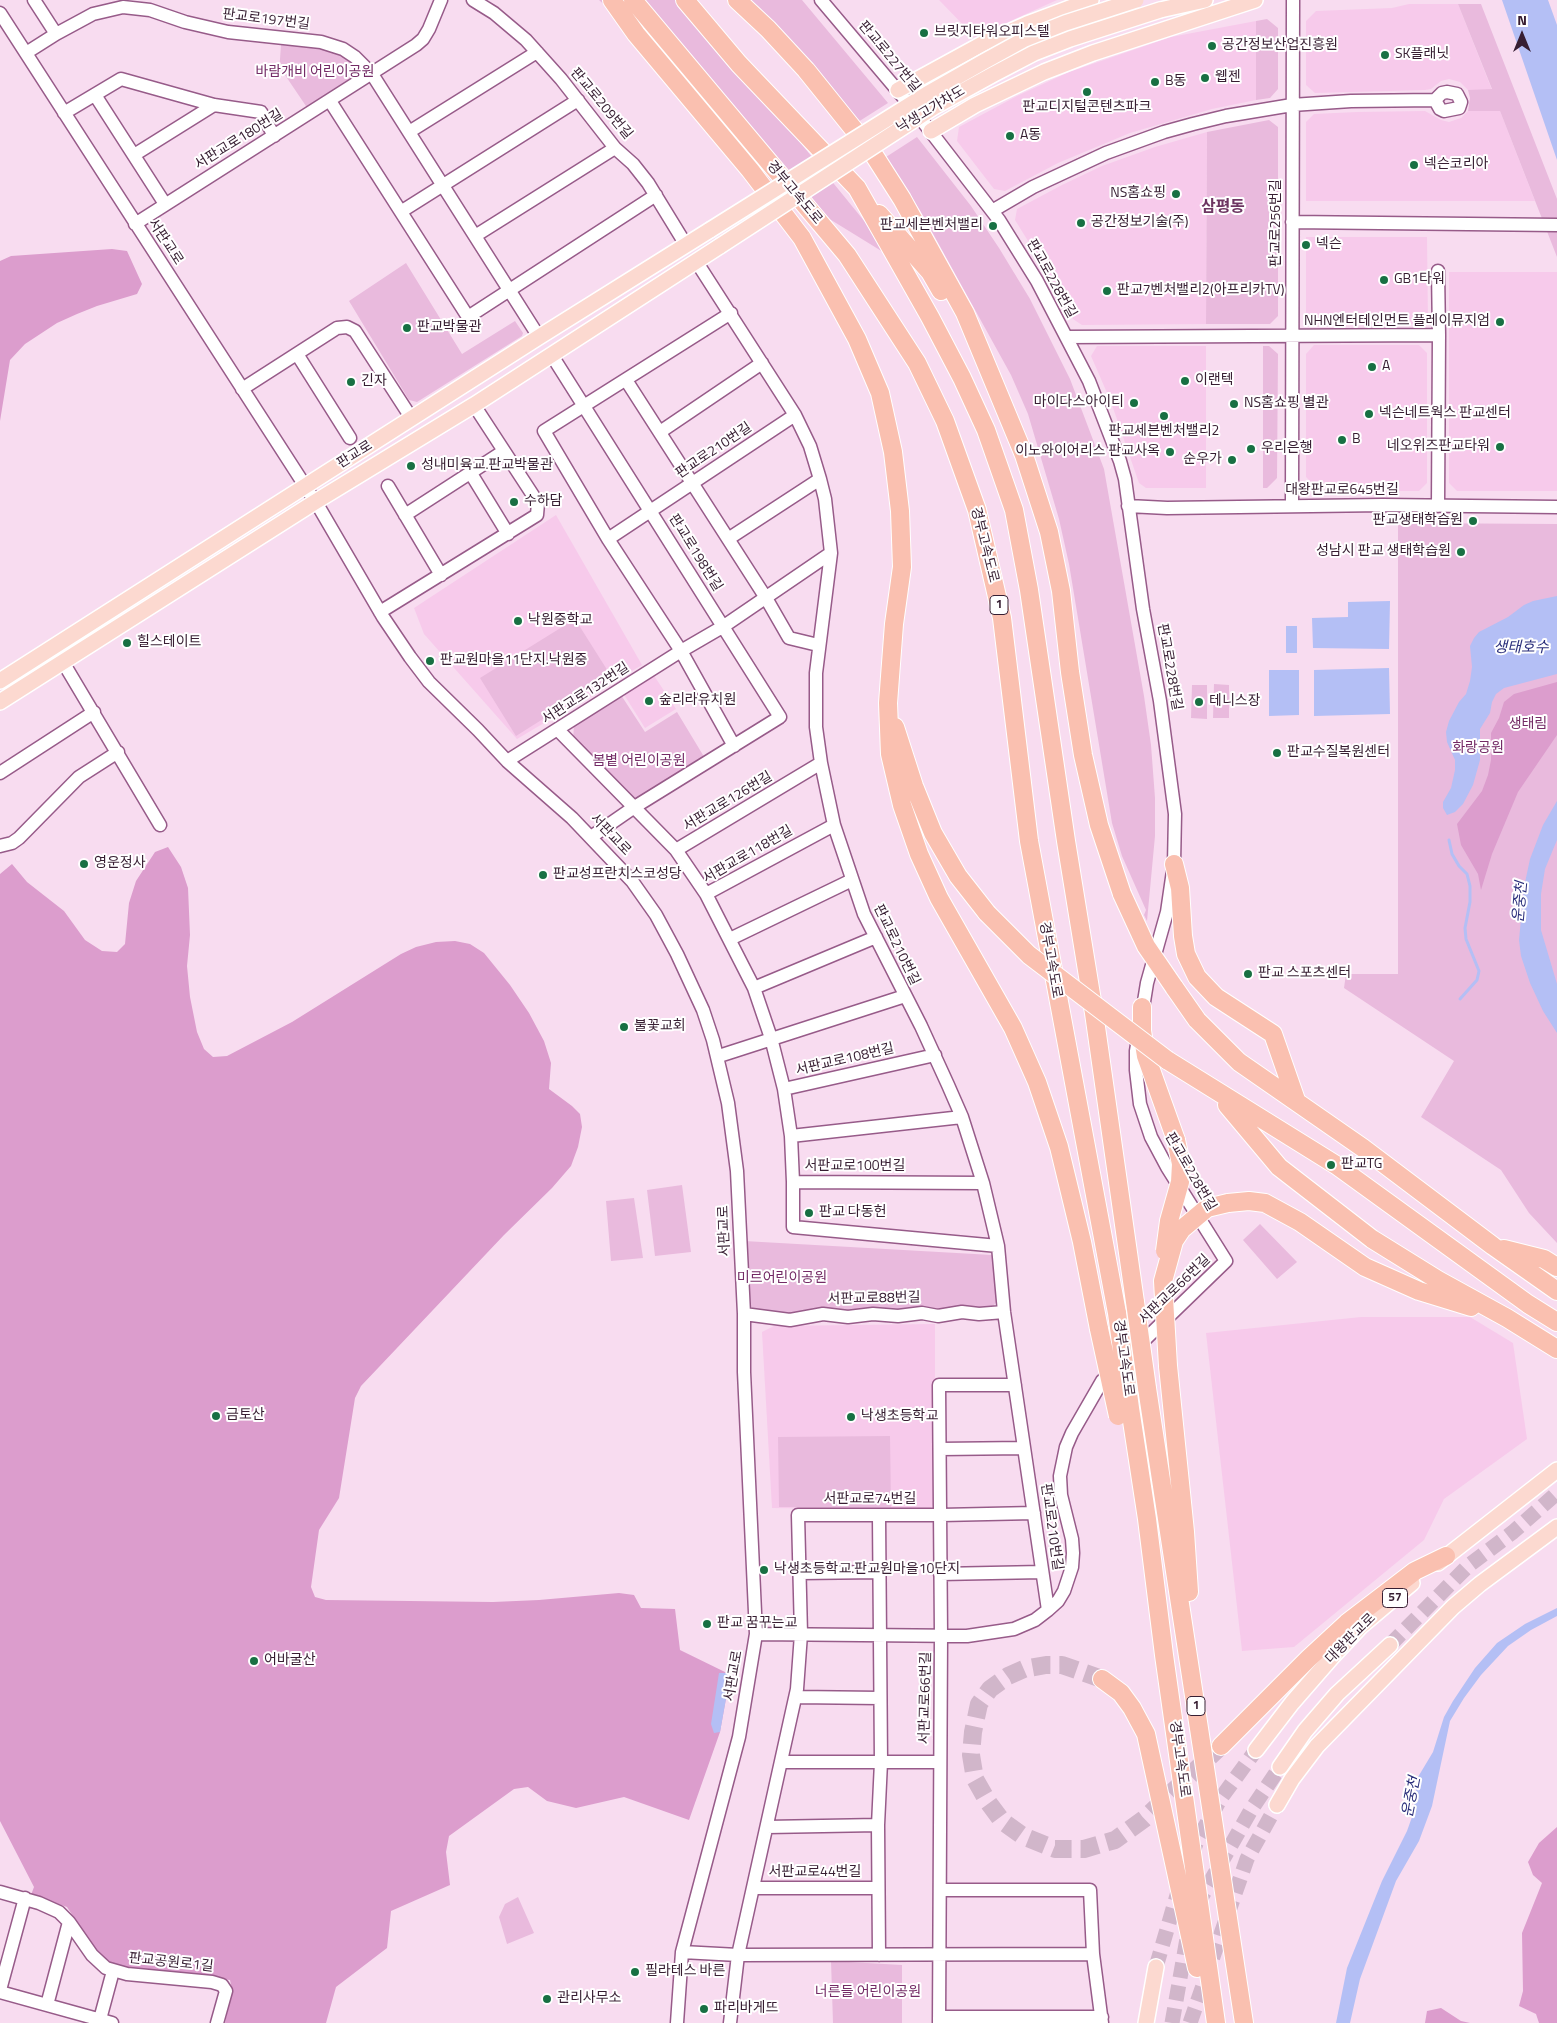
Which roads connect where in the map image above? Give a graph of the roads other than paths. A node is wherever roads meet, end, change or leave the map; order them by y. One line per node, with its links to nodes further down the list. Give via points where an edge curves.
1 (34, 0): 17 (street)
2 (441, 0): 21 (street, 서판교로180번길, via 422,39)
3 (474, 0): 19 (street, 판교로209번길, via 511,26)
4 (598, 0): 18 (highway)
5 (612, 0): 18 (highway)
6 (633, 0): 140 (highway, 경부고속도로 / 1, bridge, via 847,256 917,363 945,421 977,510 1002,618 1028,841 1117,1313)
7 (685, 0): 37 (highway, 경부고속도로 / 1, via 739,64)
8 (737, 0): 62 (highway, via 806,70 872,152 965,313)
9 (821, 0): 22 (street, 판교로227번길)
10 (1092, 0): 22 (main road, via 984,43)
11 (1136, 0): 45 (main road, 낙생고가차도, bridge, via 1057,26 985,60)
12 (1205, 0): 48 (main road, 낙생고가차도, bridge, via 1160,10 1034,53 934,107)
13 (1255, 0): 32 (main road, via 1044,72 975,105)
14 (1293, 0): 28 (street, 판교로256번길)
15 (124, 4): 17 (street, 판교로197번길, via 93,14); 21 (street, 판교로197번길, via 228,32 332,44 355,57)
16 (0, 13): 20 (street, 서판교로)
17 (56, 34): 20 (street, 판교로197번길)
18 (636, 34): 96 (highway, via 750,170 802,238 857,339 880,393 893,452 902,567)
19 (537, 52): 24 (street, 판교로209번길); 31 (street)
20 (26, 53): 30 (street, 서판교로)
21 (372, 74): 26 (street, 서판교로180번길); 31 (street, 판교로197번길)
22 (898, 90): 29 (street, 판교로227번길)
23 (95, 95): 27 (street, via 121,79); 30 (street); 35 (street)
24 (578, 100): 34 (street, 판교로209번길); 36 (street)
25 (1435, 100): 28 (street)
26 (330, 101): 33 (street, 서판교로180번길); 41 (street)
27 (214, 105): 33 (street, via 261,112); 35 (street)
28 (1292, 105): 40 (street, via 1226,116 1132,143 1067,170); 42 (street, 판교로256번길)
29 (914, 110): 32 (street, 판교로228번길)
30 (64, 113): 43 (street, 서판교로)
31 (409, 132): 36 (street, 판교로197번길)
32 (931, 132): 40 (street, 판교로228번길)
33 (274, 136): 39 (street, 서판교로180번길)
34 (616, 148): 38 (street, 판교로209번길, via 640,172); 46 (street)
35 (134, 155): 39 (street)
36 (443, 185): 41 (street); 46 (street, 판교로197번길)
37 (856, 188): 62 (highway, via 930,272); 162 (highway, 경부고속도로 / 1, bridge, via 962,378 986,430 1014,510 1094,1013)
38 (656, 195): 47 (street, 판교로209번길); 51 (street)
39 (165, 204): 43 (street, 서판교로180번길)
40 (992, 210): 56 (street, 판교로228번길, via 1037,281)
41 (402, 211): 51 (street, via 468,317)
42 (1292, 222): 44 (street); 53 (street, 판교로256번길)
43 (135, 224): 61 (street, 서판교로)
44 (1554, 225)
45 (710, 230): 47 (main road, 판교로)
46 (475, 236): 51 (street, 판교로197번길)
47 (686, 245): 55 (main road, 판교로)
48 (720, 246): 49 (main road, 판교로)
49 (696, 261): 52 (street, 판교로210번길); 58 (main road, 판교로)
50 (1438, 271): 54 (street)
51 (510, 290): 55 (street, 판교로197번길)
52 (731, 313): 59 (street, 판교로210번길); 60 (street)
53 (1292, 336): 54 (street); 56 (street); 77 (street, 판교로256번길)
54 (1439, 336): 78 (street)
55 (539, 337): 66 (main road, 판교로)
56 (1066, 337): 76 (street, 판교로228번길, via 1107,425 1120,461)
57 (297, 354): 61 (street); 66 (street, via 337,328 351,328); 68 (street)
58 (551, 354): 63 (main road, 판교로); 64 (street, 판교로198번길)
59 (762, 363): 65 (street, 판교로210번길); 67 (street)
60 (626, 380): 64 (street); 67 (street)
61 (242, 388): 73 (street, 서판교로)
62 (998, 391): 123 (highway, bridge, via 1024,454 1049,532 1061,591 1083,755 1099,825 1122,894 1146,946 1198,1020 1239,1062)
63 (474, 405): 69 (street); 75 (main road, 판교로)
64 (583, 405): 80 (street, 판교로198번길); 83 (street, via 544,431)
65 (795, 415): 71 (street, 판교로210번길, via 810,446); 72 (street, 판교로210번길)
66 (412, 419): 73 (main road, 판교로)
67 (660, 432): 72 (street)
68 (350, 438)
69 (504, 451): 70 (street); 82 (street, via 538,503 534,518)
70 (470, 472): 81 (street); 82 (street)
71 (820, 479): 84 (street); 85 (street, 판교로210번길)
72 (692, 484): 80 (street, 판교로210번길); 84 (street)
73 (305, 486): 75 (street, 서판교로); 91 (main road, 판교로)
74 (388, 486): 81 (street)
75 (315, 502): 88 (street, 서판교로); 93 (main road, 판교로)
76 (1128, 506): 77 (street, 대왕판교로645번길); 110 (street, 판교로228번길, via 1175,814)
77 (1292, 506): 78 (street, 대왕판교로645번길)
78 (1438, 506): 79 (street, 대왕판교로645번길)
79 (1557, 507)
80 (650, 510): 83 (street); 89 (street, 판교로198번길)
81 (405, 515): 86 (street)
82 (508, 534): 86 (street)
83 (608, 539): 92 (street)
84 (728, 540): 87 (street)
85 (831, 553): 87 (street, 서판교로132번길); 90 (street, 판교로210번길)
86 (441, 575): 88 (street)
87 (766, 598): 89 (street, 서판교로132번길); 90 (street, via 789,638)
88 (380, 612): 101 (street, 서판교로, via 429,682)
89 (724, 626): 92 (street, 서판교로132번길); 99 (street, 판교로198번길, via 780,718)
90 (818, 645): 102 (street, 판교로210번길, via 816,727)
91 (54, 648): 93 (street); 94 (main road, 판교로)
92 (681, 651): 98 (street, 서판교로132번길); 99 (street)
93 (64, 661): 95 (main road, 판교로); 97 (street)
94 (0, 681)
95 (0, 702)
96 (888, 703): 122 (highway, bridge, via 914,786 933,833 958,876 988,913 1029,955 1167,1060); 140 (highway, bridge, via 890,754 902,805 919,854 939,898 1013,1028 1037,1082 1059,1147 1099,1329)
97 (94, 712): 100 (street); 103 (street)
98 (558, 730): 101 (street, 서판교로132번길); 104 (street, 서판교로126번길)
99 (734, 746): 104 (street)
100 (118, 752): 105 (street); 108 (street, via 79,777 19,838)
101 (507, 762): 107 (street, 서판교로)
102 (821, 763): 106 (street, 판교로210번길); 109 (street, 서판교로126번길)
103 (0, 773)
104 (633, 808): 107 (street); 109 (street, 서판교로126번길)
105 (160, 825)
106 (834, 825): 111 (street, 판교로210번길); 112 (street, 서판교로118번길)
107 (591, 837): 120 (street, 서판교로, via 625,873 656,915 696,995)
108 (0, 846)
109 (676, 850): 112 (street)
110 (1174, 864): 117 (street, 판교로228번길, via 1167,912); 123 (highway, via 1180,888 1186,954 1198,977 1216,997 1273,1034)
111 (852, 880): 113 (street, 판교로210번길); 114 (street)
112 (706, 894): 114 (street, 서판교로118번길)
113 (876, 937): 115 (street); 116 (street, 판교로210번길)
114 (730, 939): 115 (street, 서판교로118번길)
115 (754, 988): 118 (street, 서판교로108번길)
116 (905, 996): 118 (street); 119 (street, 판교로210번길)
117 (1142, 1007): 130 (street, 판교로228번길, via 1136,1052 1140,1104 1151,1137 1167,1167); 132 (highway, bridge, via 1146,1056 1176,1140 1181,1164 1180,1182 1169,1221)
118 (771, 1038): 120 (street); 121 (street, 서판교로108번길)
119 (935, 1055): 121 (street, 서판교로108번길); 124 (street, 판교로210번길)
120 (719, 1056): 135 (street, 서판교로, via 734,1132)
121 (784, 1088): 125 (street, 서판교로100번길)
122 (1217, 1093): 136 (highway, via 1279,1167 1316,1196 1380,1244); 137 (highway, via 1336,1166)
123 (1296, 1100): 129 (highway)
124 (962, 1117): 125 (street); 127 (street, 판교로210번길)
125 (791, 1136): 126 (street, 서판교로100번길)
126 (793, 1182): 127 (street, 서판교로100번길); 128 (street, via 793,1227)
127 (983, 1183): 128 (street, 판교로210번길)
128 (998, 1246): 134 (street, 판교로210번길)
129 (1494, 1246): 131 (highway, via 1544,1259); 133 (highway)
130 (1226, 1262): 153 (street, 서판교로66번길, via 1102,1381 1072,1433 1060,1476 1062,1502 1074,1553 1064,1591)
131 (1557, 1267)
132 (1163, 1281): 136 (highway, bridge, via 1174,1240 1182,1229 1207,1208 1250,1201 1265,1203 1300,1222 1365,1267 1419,1291); 162 (highway, bridge, via 1168,1366 1186,1532)
133 (1553, 1288)
134 (1004, 1312): 135 (street, 서판교로88번길, via 848,1317 823,1314 790,1320); 139 (street, 판교로210번길)
135 (744, 1314): 154 (street, 서판교로)
136 (1507, 1318): 138 (highway)
137 (1557, 1322)
138 (1557, 1349)
139 (1015, 1385): 141 (street, 판교로210번길); 142 (street, via 939,1385)
140 (1124, 1412): 195 (highway, 경부고속도로 / 1, via 1147,1519)
141 (1024, 1448): 142 (street); 144 (street, 판교로210번길)
142 (940, 1449): 145 (street)
143 (1557, 1470): 148 (main road, 대왕판교로 / 57)
144 (1034, 1513): 145 (street, 서판교로74번길); 150 (street, 판교로210번길)
145 (941, 1515): 146 (street, 서판교로74번길); 152 (street, 서판교로66번길)
146 (879, 1516): 149 (street); 151 (street, 서판교로74번길, via 798,1515)
147 (1557, 1527): 169 (main road, via 1453,1607 1318,1746 1292,1779)
148 (1446, 1556): 163 (highway, via 1415,1571 1347,1623); 164 (main road, 대왕판교로 / 57, via 1361,1626 1292,1703)
149 (879, 1572): 151 (street); 156 (street)
150 (1042, 1572): 152 (street); 153 (street, 판교로210번길)
151 (800, 1573): 155 (street)
152 (940, 1574): 157 (street, 서판교로66번길)
153 (1048, 1610): 157 (street, 서판교로66번길, via 1014,1630 967,1636)
154 (756, 1634): 155 (street, 서판교로66번길); 178 (street, 서판교로, via 739,1737)
155 (801, 1634): 156 (street, 서판교로66번길); 160 (street)
156 (880, 1635): 157 (street, 서판교로66번길); 161 (street)
157 (942, 1635): 167 (street, 서판교로66번길)
158 (1390, 1645): 168 (main road, via 1337,1694)
159 (1102, 1679): 194 (highway, via 1121,1693 1146,1734)
160 (796, 1697): 161 (street); 165 (street)
161 (880, 1698): 166 (street)
162 (1198, 1720): 196 (highway, 경부고속도로 / 1)
163 (1221, 1746)
164 (1256, 1750)
165 (781, 1762): 166 (street); 171 (street)
166 (880, 1762): 167 (street); 170 (street)
167 (940, 1762): 174 (street)
168 (1280, 1767)
169 (1277, 1806)
170 (878, 1825): 171 (street); 173 (street)
171 (767, 1827): 172 (street)
172 (753, 1888): 173 (street, 서판교로44번길); 180 (street, 서판교로44번길)
173 (878, 1888): 181 (street, 서판교로44번길)
174 (940, 1890): 179 (street, via 1090,1890); 182 (street)
175 (0, 1892): 176 (street, 판교공원로1길)
176 (25, 1898): 177 (street, 판교공원로1길, via 49,1907); 185 (street)
177 (69, 1922): 184 (street, 판교공원로1길, via 92,1955); 186 (street)
178 (682, 1952): 180 (street); 191 (street, 서판교로)
179 (1093, 1954): 182 (street); 188 (street)
180 (738, 1955): 181 (street); 192 (street, 서판교로44번길)
181 (879, 1955): 182 (street)
182 (939, 1955): 187 (street)
183 (1156, 1966): 193 (main road)
184 (113, 1971): 189 (street); 190 (street, 판교공원로1길, via 222,1985 226,1991)
185 (0, 1991): 186 (street)
186 (47, 2005): 189 (street)
187 (939, 2020): 188 (street)
188 (1102, 2020)
189 (103, 2022)
190 (217, 2023)
191 (677, 2023)
192 (730, 2023)
193 (1146, 2023)
194 (1208, 2023)
195 (1216, 2023)
196 (1244, 2023)

